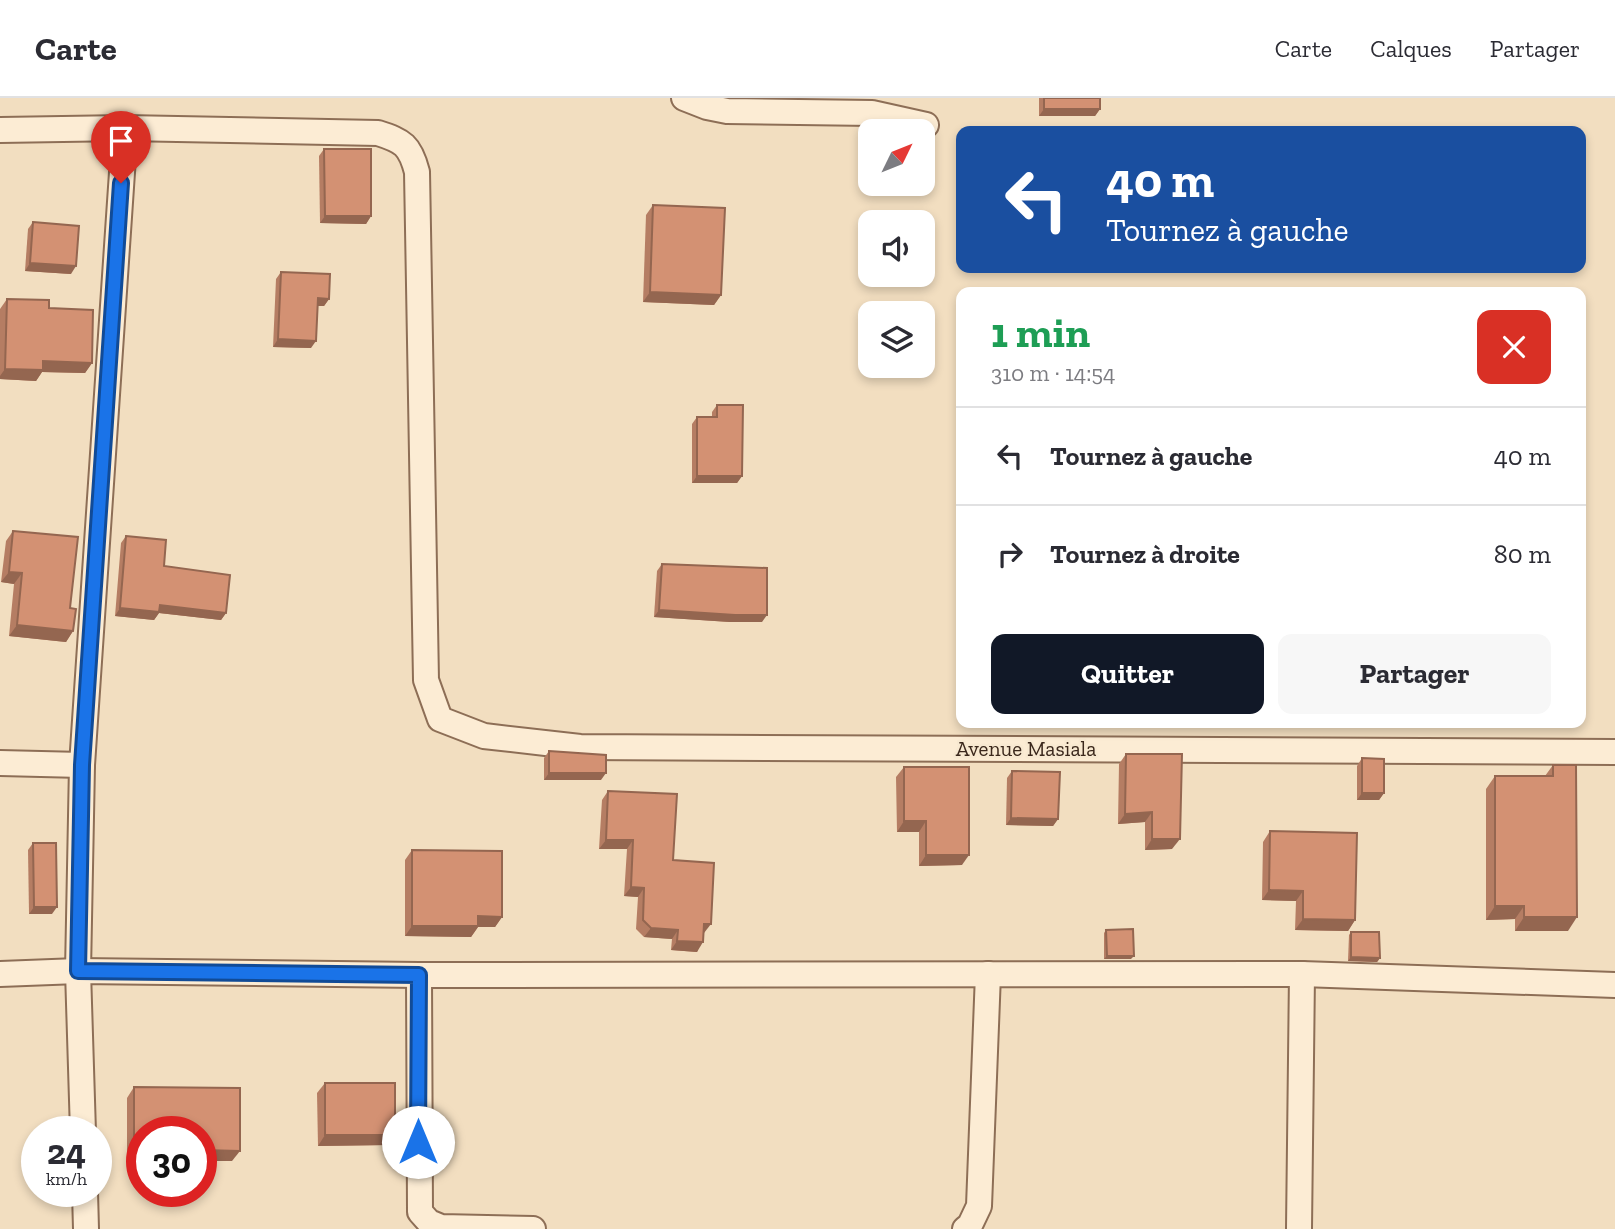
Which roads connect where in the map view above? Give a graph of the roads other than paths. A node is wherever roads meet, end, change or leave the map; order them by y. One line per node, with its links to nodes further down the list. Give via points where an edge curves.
1 (684, 98): 2 (street, via 727,111)
2 (873, 106): 3 (street)
3 (909, 119)
4 (125, 128): 5 (street); 6 (street, Avenue Masiala, via 378,133 400,140 413,155 426,680 440,719 484,736 580,747); 8 (street)
5 (0, 130)
6 (1615, 752)
7 (0, 763): 8 (street)
8 (82, 765): 9 (street)
9 (78, 971): 10 (street); 13 (street); 15 (street)
10 (0, 974)
11 (988, 974): 12 (street); 13 (street); 19 (street, via 979,1206)
12 (1302, 974): 14 (street); 20 (street)
13 (419, 975): 18 (street, via 419,1212 441,1227)
14 (1615, 985)
15 (83, 1116)
16 (85, 1207): 17 (street)
17 (86, 1229)
18 (533, 1229)
19 (965, 1229)
20 (1300, 1229)

